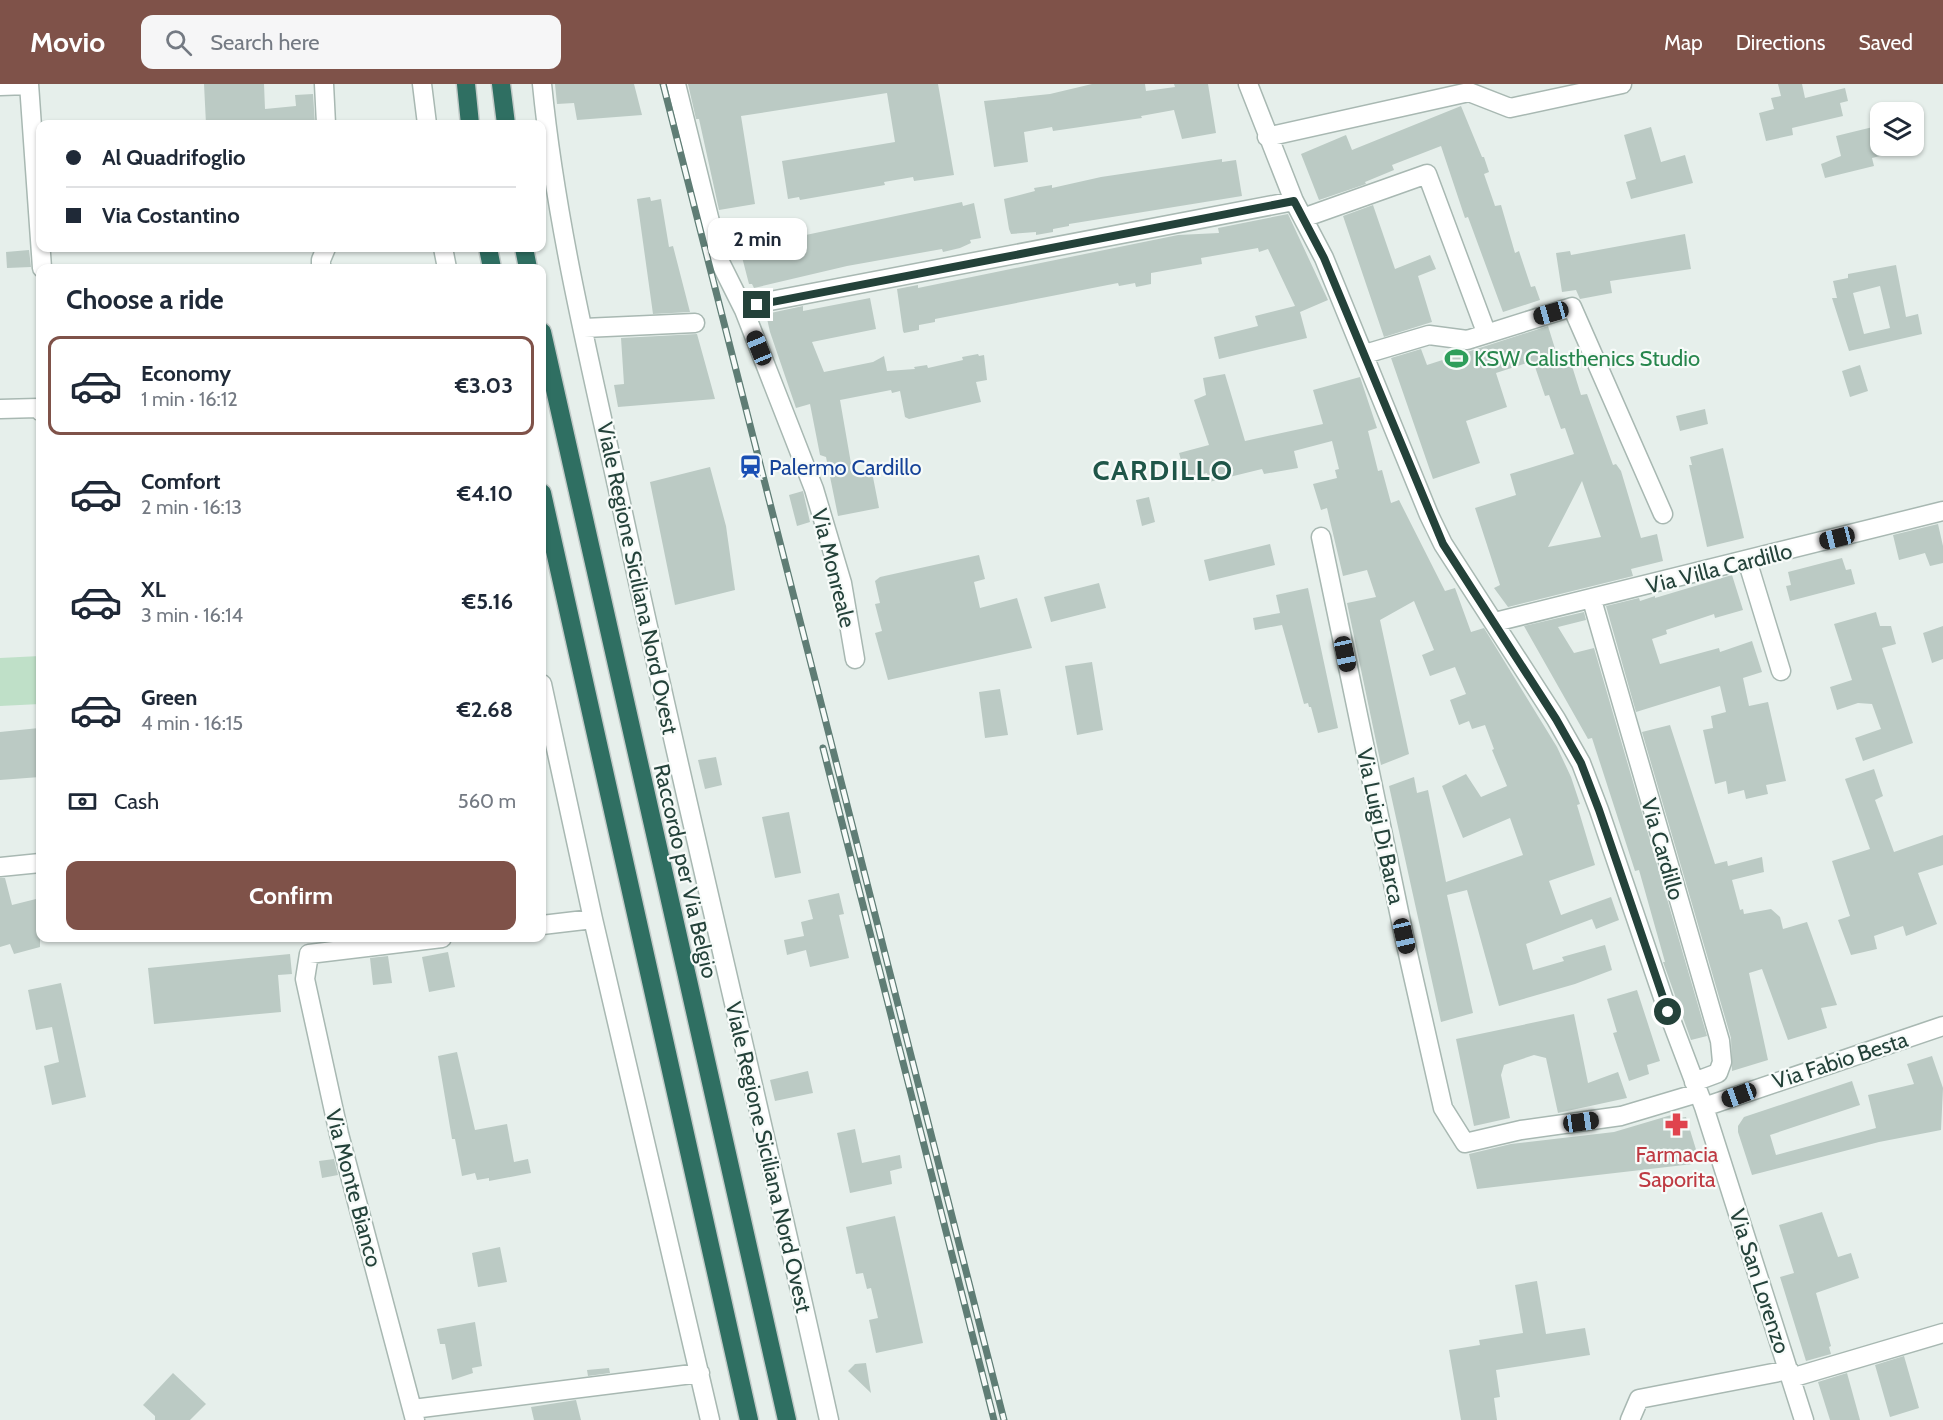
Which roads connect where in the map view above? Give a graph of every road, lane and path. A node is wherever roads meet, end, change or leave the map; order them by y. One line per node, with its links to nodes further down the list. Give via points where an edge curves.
1 (324, 84): 11 (street)
2 (422, 84): 12 (street)
3 (466, 84): 13 (highway)
4 (501, 84): 14 (highway)
5 (542, 84): 21 (street, Viale Regione Siciliana Nord Ovest, via 566,246)
6 (676, 84): 19 (street, Via Monreale, via 720,262)
7 (1248, 84): 15 (street, Via San Lorenzo)
8 (1622, 84): 15 (street, via 1510,108 1469,92)
9 (29, 85): 10 (street); 16 (street)
10 (0, 86)
11 (326, 120)
12 (426, 120)
13 (470, 120)
14 (506, 120)
15 (1267, 137): 17 (street, Via San Lorenzo)
16 (36, 184)
17 (1294, 201): 18 (street, Via San Lorenzo); 19 (street, via 770,301)
18 (1303, 218): 22 (street, via 1427,174); 24 (street, Via San Lorenzo)
19 (744, 310): 34 (street, Via Monreale, via 814,489 842,583)
20 (695, 323): 21 (street)
21 (584, 328): 51 (street, Viale Regione Siciliana Nord Ovest)
22 (1486, 332): 24 (street, via 1467,340 1429,335); 29 (street, via 1572,307)
23 (546, 350): 50 (highway, Raccordo per Via Belgio)
24 (1365, 354): 33 (street, Via San Lorenzo, via 1443,544)
25 (36, 408): 26 (street)
26 (0, 409)
27 (546, 511): 49 (highway)
28 (1943, 511): 31 (street, Via Villa Cardillo)
29 (1663, 514)
30 (1321, 537): 43 (street, Via Luigi Di Barca, via 1443,1108 1465,1143 1521,1130 1621,1116)
31 (1747, 560): 32 (street, Via Villa Cardillo); 35 (street)
32 (1592, 600): 33 (street, Via Villa Cardillo); 43 (street, Via Cardillo, via 1719,1041 1722,1062)
33 (1495, 622): 43 (street, Via San Lorenzo, via 1581,763)
34 (855, 659)
35 (1780, 671)
36 (546, 703): 39 (street)
37 (36, 863): 38 (street)
38 (0, 867)
39 (592, 919): 40 (street); 45 (street)
40 (546, 925)
41 (409, 942): 47 (street, Via Monte Bianco, via 309,954 305,979 339,1134)
42 (1943, 1026): 43 (street, Via Fabio Besta)
43 (1698, 1094): 46 (street, Via San Lorenzo)
44 (1943, 1334): 46 (street)
45 (700, 1373): 47 (street); 48 (street)
46 (1790, 1374): 52 (street, via 1639,1399); 53 (street, Via San Lorenzo)
47 (414, 1415)
48 (710, 1420)
49 (749, 1420)
50 (787, 1420)
51 (829, 1420)
52 (1630, 1420)
53 (1804, 1420)

